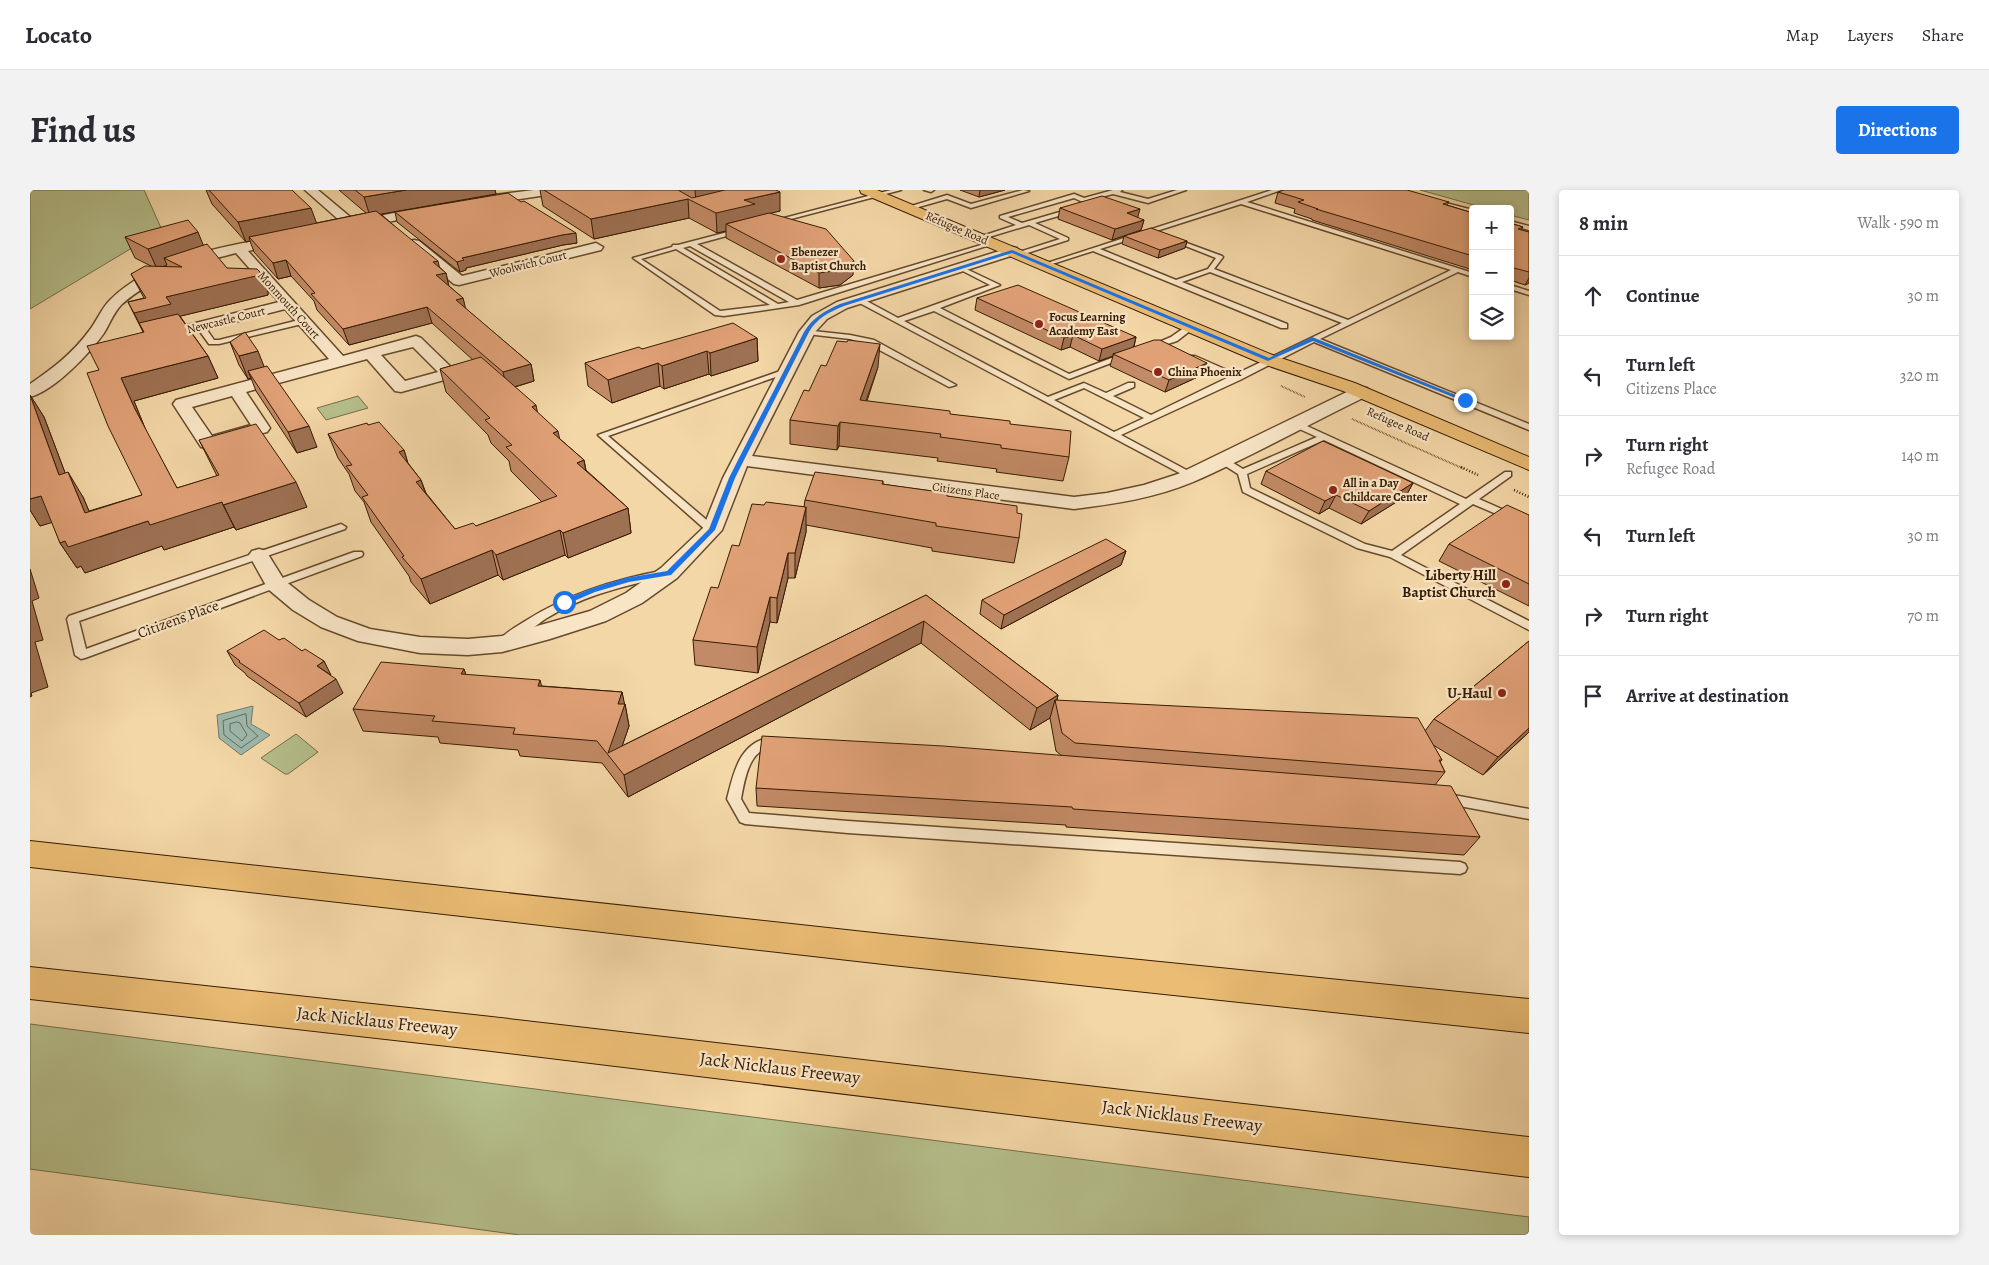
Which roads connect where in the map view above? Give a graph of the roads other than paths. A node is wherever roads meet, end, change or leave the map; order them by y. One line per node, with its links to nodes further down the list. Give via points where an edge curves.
1 (311, 190): 23 (street)
2 (560, 190): 10 (street)
3 (898, 190): 11 (lane)
4 (927, 190): 5 (lane)
5 (931, 190)
6 (1183, 190): 9 (lane, via 1148,201)
7 (1278, 190): 15 (lane)
8 (1026, 191): 18 (lane, via 972,206 947,197)
9 (1117, 191): 13 (lane)
10 (510, 193): 14 (street); 16 (street)
11 (872, 193): 18 (main road, Refugee Road); 20 (lane)
12 (1421, 197): 19 (lane)
13 (1085, 200): 21 (lane, via 1093,204); 21 (lane, via 1074,196 1002,217)
14 (471, 202)
15 (1242, 202): 28 (lane); 44 (lane)
16 (532, 206)
17 (444, 207): 24 (street)
18 (908, 208): 32 (main road, Refugee Road)
19 (1469, 211)
20 (765, 224)
21 (1025, 224): 32 (lane); 39 (lane, via 1066,239)
22 (1514, 224): 25 (lane)
23 (352, 225): 24 (street); 26 (street)
24 (393, 227): 30 (street, Woolwich Court, via 459,282 596,247); 31 (street)
25 (1529, 228)
26 (333, 229)
27 (746, 229): 35 (lane)
28 (1149, 231): 29 (lane); 38 (lane)
29 (1158, 234)
30 (581, 237)
31 (345, 238)
32 (979, 238): 36 (main road, Refugee Road)
33 (1167, 238): 43 (lane, via 1220,257)
34 (296, 243): 40 (street)
35 (690, 243): 37 (lane); 50 (lane)
36 (993, 244): 39 (main road, Refugee Road); 50 (lane)
37 (675, 246): 52 (lane); 52 (lane, via 637,256 636,260 718,313 731,314)
38 (1094, 249): 41 (lane); 46 (lane)
39 (1015, 253): 41 (main road, Refugee Road); 42 (street)
40 (243, 254): 51 (street, Monmouth Court); 70 (street, via 176,268 127,293 107,312 97,332)
41 (1044, 265): 59 (main road, Refugee Road)
42 (960, 268): 49 (street); 53 (lane, via 996,285)
43 (1210, 270): 46 (lane); 56 (lane)
44 (1457, 270): 45 (lane); 56 (lane)
45 (1469, 274)
46 (1176, 282): 58 (lane)
47 (1514, 288): 48 (lane)
48 (1529, 293)
49 (858, 300): 55 (lane); 60 (street, via 823,314)
50 (796, 303): 52 (lane)
51 (288, 304): 54 (street, Monmouth Court); 57 (street, Newcastle Court)
52 (777, 306)
53 (934, 308): 55 (lane); 74 (lane)
54 (303, 321): 57 (lane, via 219,342 212,342); 72 (street, Monmouth Court)
55 (898, 321): 82 (lane)
56 (1348, 322): 61 (lane)
57 (200, 326): 62 (street, Newcastle Court)
58 (1284, 326)
59 (1191, 327): 63 (lane, via 1174,340); 71 (main road, Refugee Road)
60 (807, 332): 73 (street); 76 (lane, via 871,342)
61 (1312, 339): 71 (lane); 86 (lane)
62 (143, 341)
63 (1159, 344): 64 (lane); 65 (lane)
64 (1168, 348)
65 (1142, 350)
66 (96, 353): 70 (street)
67 (370, 353): 72 (street)
68 (1134, 353): 74 (lane)
69 (1185, 356): 75 (lane)
70 (77, 358): 80 (street)
71 (1269, 360): 75 (lane); 83 (main road, Refugee Road)
72 (339, 361): 79 (street)
73 (786, 372): 89 (street); 97 (lane, via 602,436)
74 (1069, 377): 77 (lane)
75 (1237, 378): 84 (lane)
76 (952, 385)
77 (1084, 385): 81 (lane); 82 (lane)
78 (1131, 385): 81 (lane)
79 (236, 389)
80 (30, 392)
81 (1106, 396): 84 (lane)
82 (1048, 400): 87 (lane)
83 (1352, 403): 85 (street, Citizens Place); 91 (main road, Refugee Road)
84 (1151, 418): 87 (lane)
85 (1296, 424): 88 (lane); 90 (street, Citizens Place)
86 (1529, 427)
87 (1114, 435): 93 (lane)
88 (1324, 437): 92 (lane); 94 (lane)
89 (741, 460): 93 (street, Citizens Place, via 1074,502 1149,490); 97 (street)
90 (1222, 460): 92 (lane); 93 (street, Citizens Place)
91 (1522, 472): 94 (lane)
92 (1242, 473): 100 (lane, via 1246,490 1361,546)
93 (1189, 475)
94 (1471, 502): 95 (lane); 100 (lane)
95 (1529, 525)
96 (342, 526): 99 (lane)
97 (712, 530): 101 (street, via 669,573 634,598 598,616 502,644 468,647 420,645 366,636 328,622)
98 (358, 554): 101 (lane, Citizens Place)
99 (258, 555): 101 (street); 101 (lane, Citizens Place, via 73,619 81,654)
100 (1394, 555): 102 (lane)
101 (276, 584)
102 (1529, 626)
103 (793, 746): 107 (lane, via 764,744 748,755 734,798 745,818)
104 (1427, 796): 105 (lane)
105 (1529, 814)
106 (30, 854): 109 (main road, via 892,950)
107 (1460, 868)
108 (30, 983): 110 (main road, Jack Nicklaus Freeway)
109 (1529, 1016)
110 (1529, 1156)

